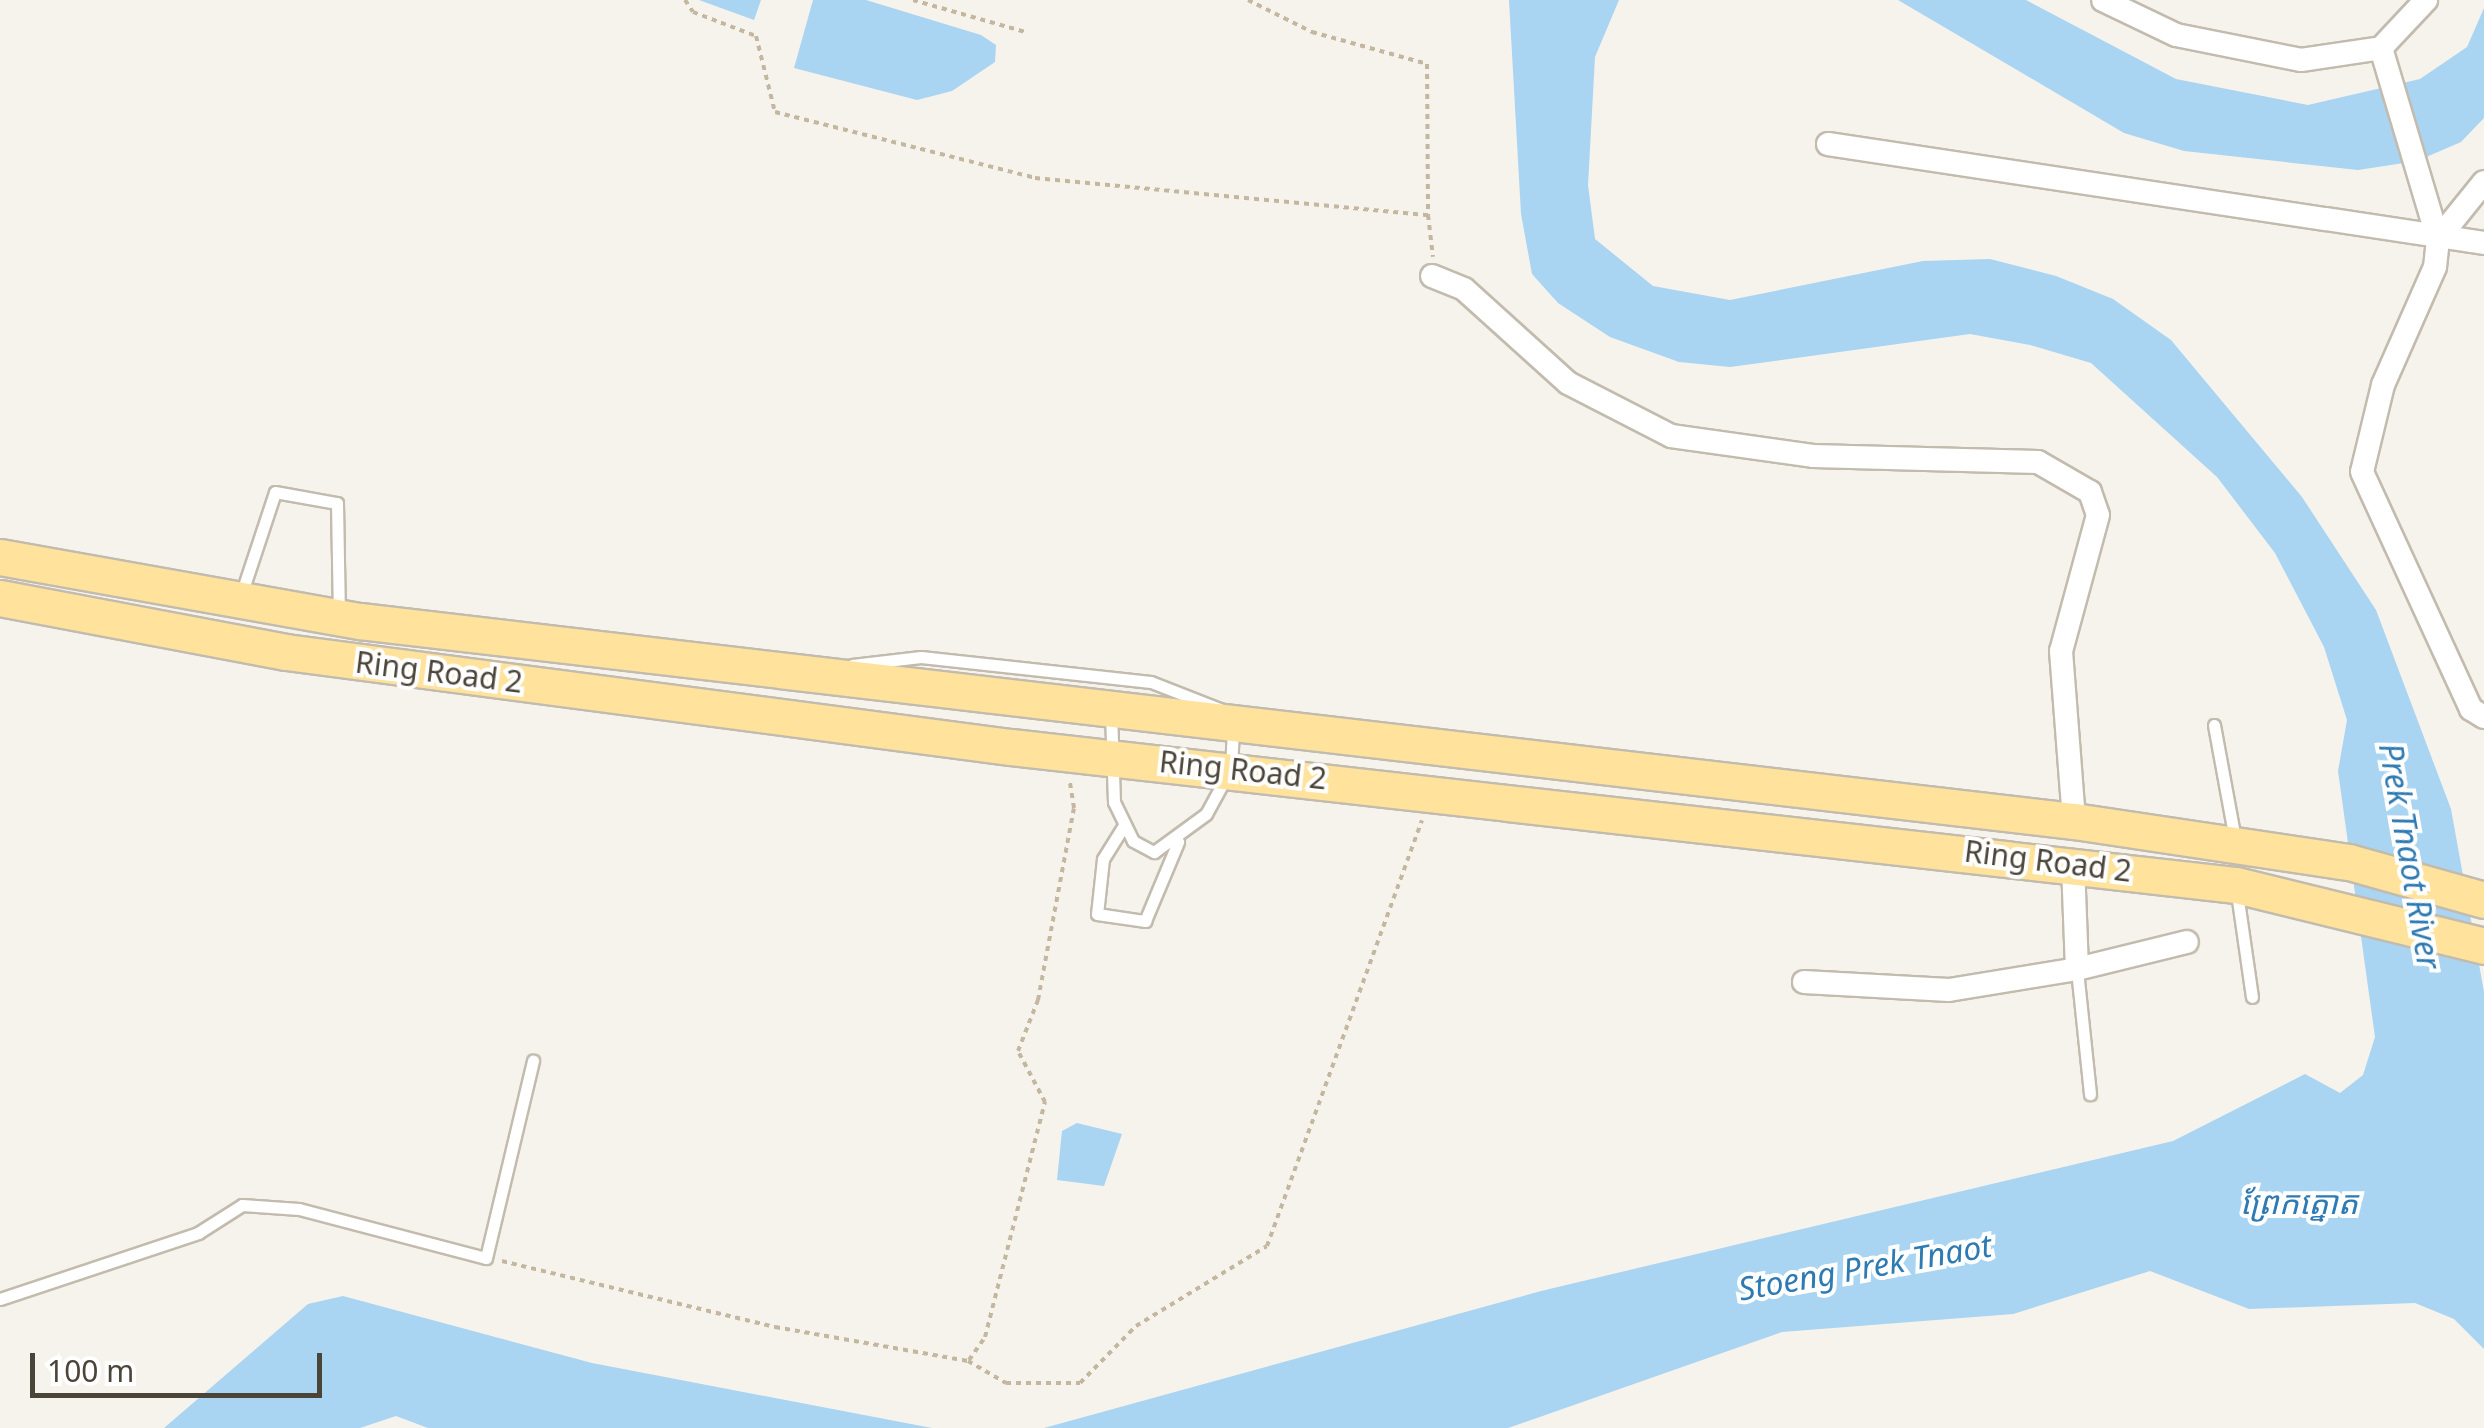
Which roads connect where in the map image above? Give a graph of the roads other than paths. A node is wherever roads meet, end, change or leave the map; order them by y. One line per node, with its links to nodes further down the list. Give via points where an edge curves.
1 (2103, 0): 3 (street, via 2176,35 2248,54 2301,60)
2 (2426, 0): 3 (street)
3 (2384, 56): 6 (street, via 2423,209)
4 (1828, 144): 6 (street, via 2036,181 2370,221)
5 (2484, 182): 6 (street)
6 (2438, 240): 7 (street); 16 (street, via 2383,385 2362,472 2471,709)
7 (2484, 243)
8 (1432, 276): 24 (street, via 1464,290 1568,384 1672,436 1813,456 2038,462 2090,492 2098,515 2061,651)
9 (0, 557): 11 (main road, Ring Road 2)
10 (0, 598): 19 (main road, Ring Road 2, via 286,652)
11 (238, 602): 12 (main road, Ring Road 2); 12 (lane, via 275,492 338,504)
12 (340, 618): 13 (main road, Ring Road 2)
13 (802, 675): 14 (main road, Ring Road 2); 18 (lane, via 920,656 1112,678 1178,688)
14 (1016, 701): 15 (main road, Ring Road 2); 19 (main road)
15 (1110, 712): 18 (main road, Ring Road 2); 20 (lane)
16 (2484, 717)
17 (2214, 725): 27 (lane)
18 (1247, 726): 21 (lane); 22 (main road, Ring Road 2)
19 (1012, 748): 20 (main road, Ring Road 2)
20 (1106, 756): 21 (main road, Ring Road 2); 25 (lane)
21 (1231, 768): 23 (main road, Ring Road 2); 26 (lane, via 1206,814)
22 (1666, 776): 23 (main road); 24 (main road, Ring Road 2)
23 (1661, 816): 28 (main road, Ring Road 2)
24 (2074, 821): 27 (main road, Ring Road 2)
25 (1123, 826): 26 (lane, via 1154,852); 26 (lane, via 1103,860 1094,909 1137,923 1150,916)
26 (1178, 840)
27 (2236, 844): 30 (main road, Ring Road 2)
28 (2074, 863): 29 (main road, Ring Road 2); 33 (street)
29 (2236, 885): 32 (main road, Ring Road 2); 35 (lane)
30 (2484, 900)
31 (2186, 942): 33 (street)
32 (2484, 946)
33 (2077, 968): 34 (street, via 1949,990); 37 (lane)
34 (1804, 982)
35 (2252, 998)
36 (532, 1061): 38 (lane, via 486,1258 300,1209 242,1205 198,1233)
37 (2090, 1094)
38 (0, 1299)

